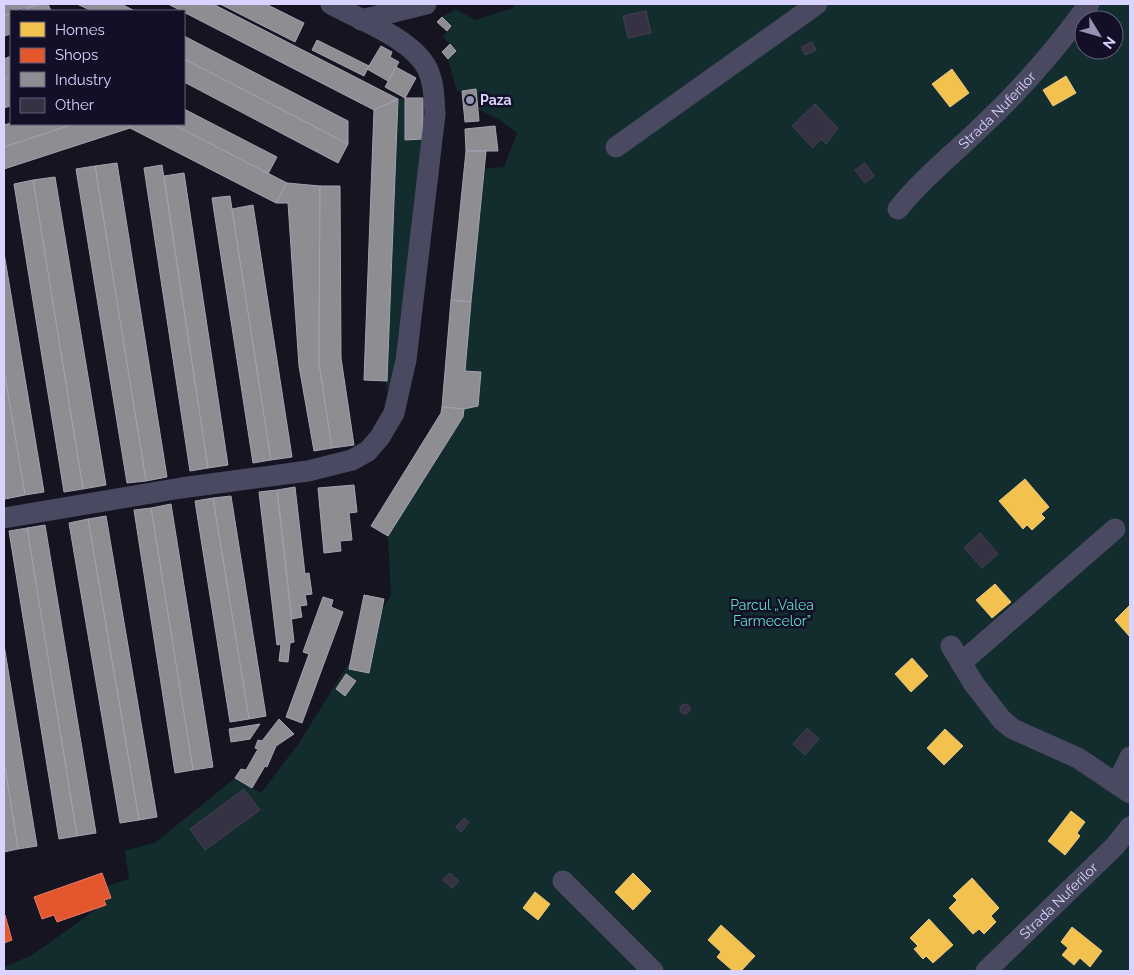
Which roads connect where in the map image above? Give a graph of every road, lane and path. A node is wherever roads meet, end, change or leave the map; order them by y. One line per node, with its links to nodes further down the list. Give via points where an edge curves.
1 (331, 4): 5 (street)
2 (426, 4): 5 (street)
3 (817, 4): 6 (street)
4 (1090, 4): 7 (street, Strada Nuferilor, via 1035,72 920,182)
5 (361, 20): 8 (street, via 392,35 416,54 426,67 434,93 435,114 406,360 394,412 380,437 368,451 352,460 308,471 181,488)
6 (616, 147)
7 (898, 209)
8 (4, 518)
9 (1115, 529): 11 (street, via 956,655 1002,720 1013,729 1078,758)
10 (1130, 757): 11 (street)
11 (1123, 788)
12 (1130, 827): 15 (street, Strada Nuferilor, via 1115,846)
13 (563, 881): 14 (street)
14 (652, 971)
15 (986, 971)

